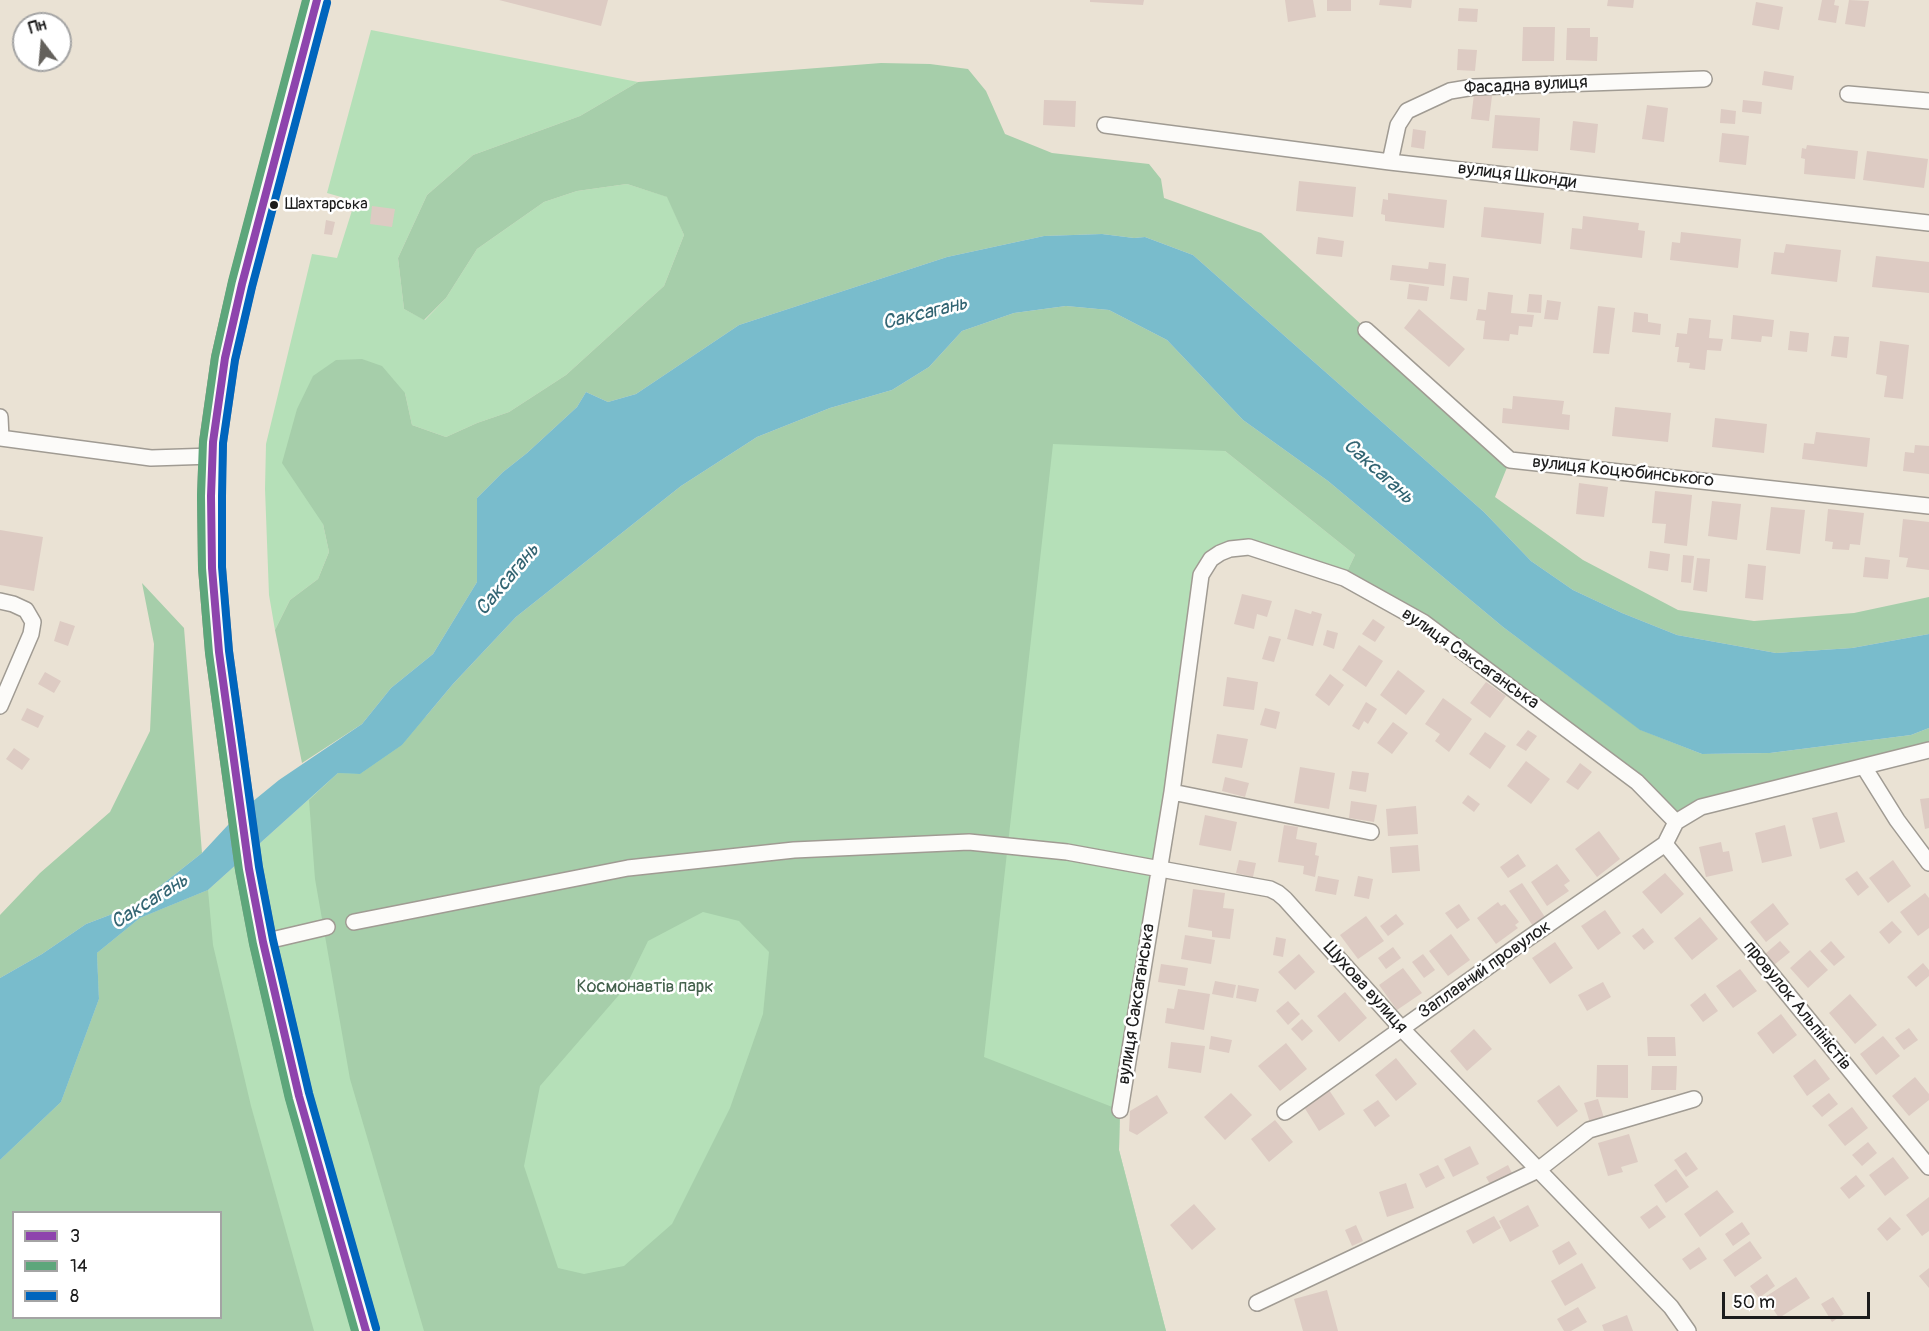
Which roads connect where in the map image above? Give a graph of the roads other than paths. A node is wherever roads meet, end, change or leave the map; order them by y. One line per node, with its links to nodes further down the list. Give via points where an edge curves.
1 (317, 0): 11 (main road, via 225,358)
2 (1704, 79): 6 (street, Фасадна вулиця, via 1449,91 1407,111 1398,125)
3 (1848, 94): 4 (street)
4 (1929, 101)
5 (1105, 125): 6 (street, вулиця Шконди)
6 (1390, 162): 7 (street, вулиця Шконди)
7 (1929, 223)
8 (1366, 330): 12 (street, вулиця Коцюбинського, via 1510,460)
9 (0, 417): 10 (street)
10 (1, 438): 11 (street, via 151,458)
11 (213, 456): 25 (main road, via 213,580 219,652)
12 (1929, 506)
13 (0, 601): 14 (street, via 26,610 33,622)
14 (0, 706)
15 (1929, 750): 16 (street)
16 (1864, 767): 18 (street, via 1701,807); 21 (street)
17 (1172, 792): 18 (street, вулиця Саксаганська, via 1201,575 1220,553 1249,547 1344,578 1423,622 1637,782); 19 (street); 22 (street, вулиця Саксаганська)
18 (1676, 822): 20 (street, Заплавний провулок)
19 (1371, 831)
20 (1665, 844): 26 (street, Заплавний провулок); 30 (street, провулок Альпіністів)
21 (1929, 863)
22 (1159, 868): 23 (street, Шухова вулиця, via 1067,852 969,842 794,850 628,868); 26 (street, Шухова вулиця, via 1278,893); 28 (street, вулиця Саксаганська)
23 (354, 922)
24 (327, 927): 25 (street)
25 (262, 942): 33 (main road, via 299,1096)
26 (1402, 1029): 29 (street, Заплавний провулок); 31 (street, Шухова вулиця)
27 (1694, 1099): 31 (street, via 1589,1130)
28 (1120, 1110)
29 (1285, 1112)
30 (1929, 1167)
31 (1538, 1170): 32 (street); 34 (street, Шухова вулиця, via 1671,1307)
32 (1257, 1304)
33 (366, 1331)
34 (1688, 1331)

